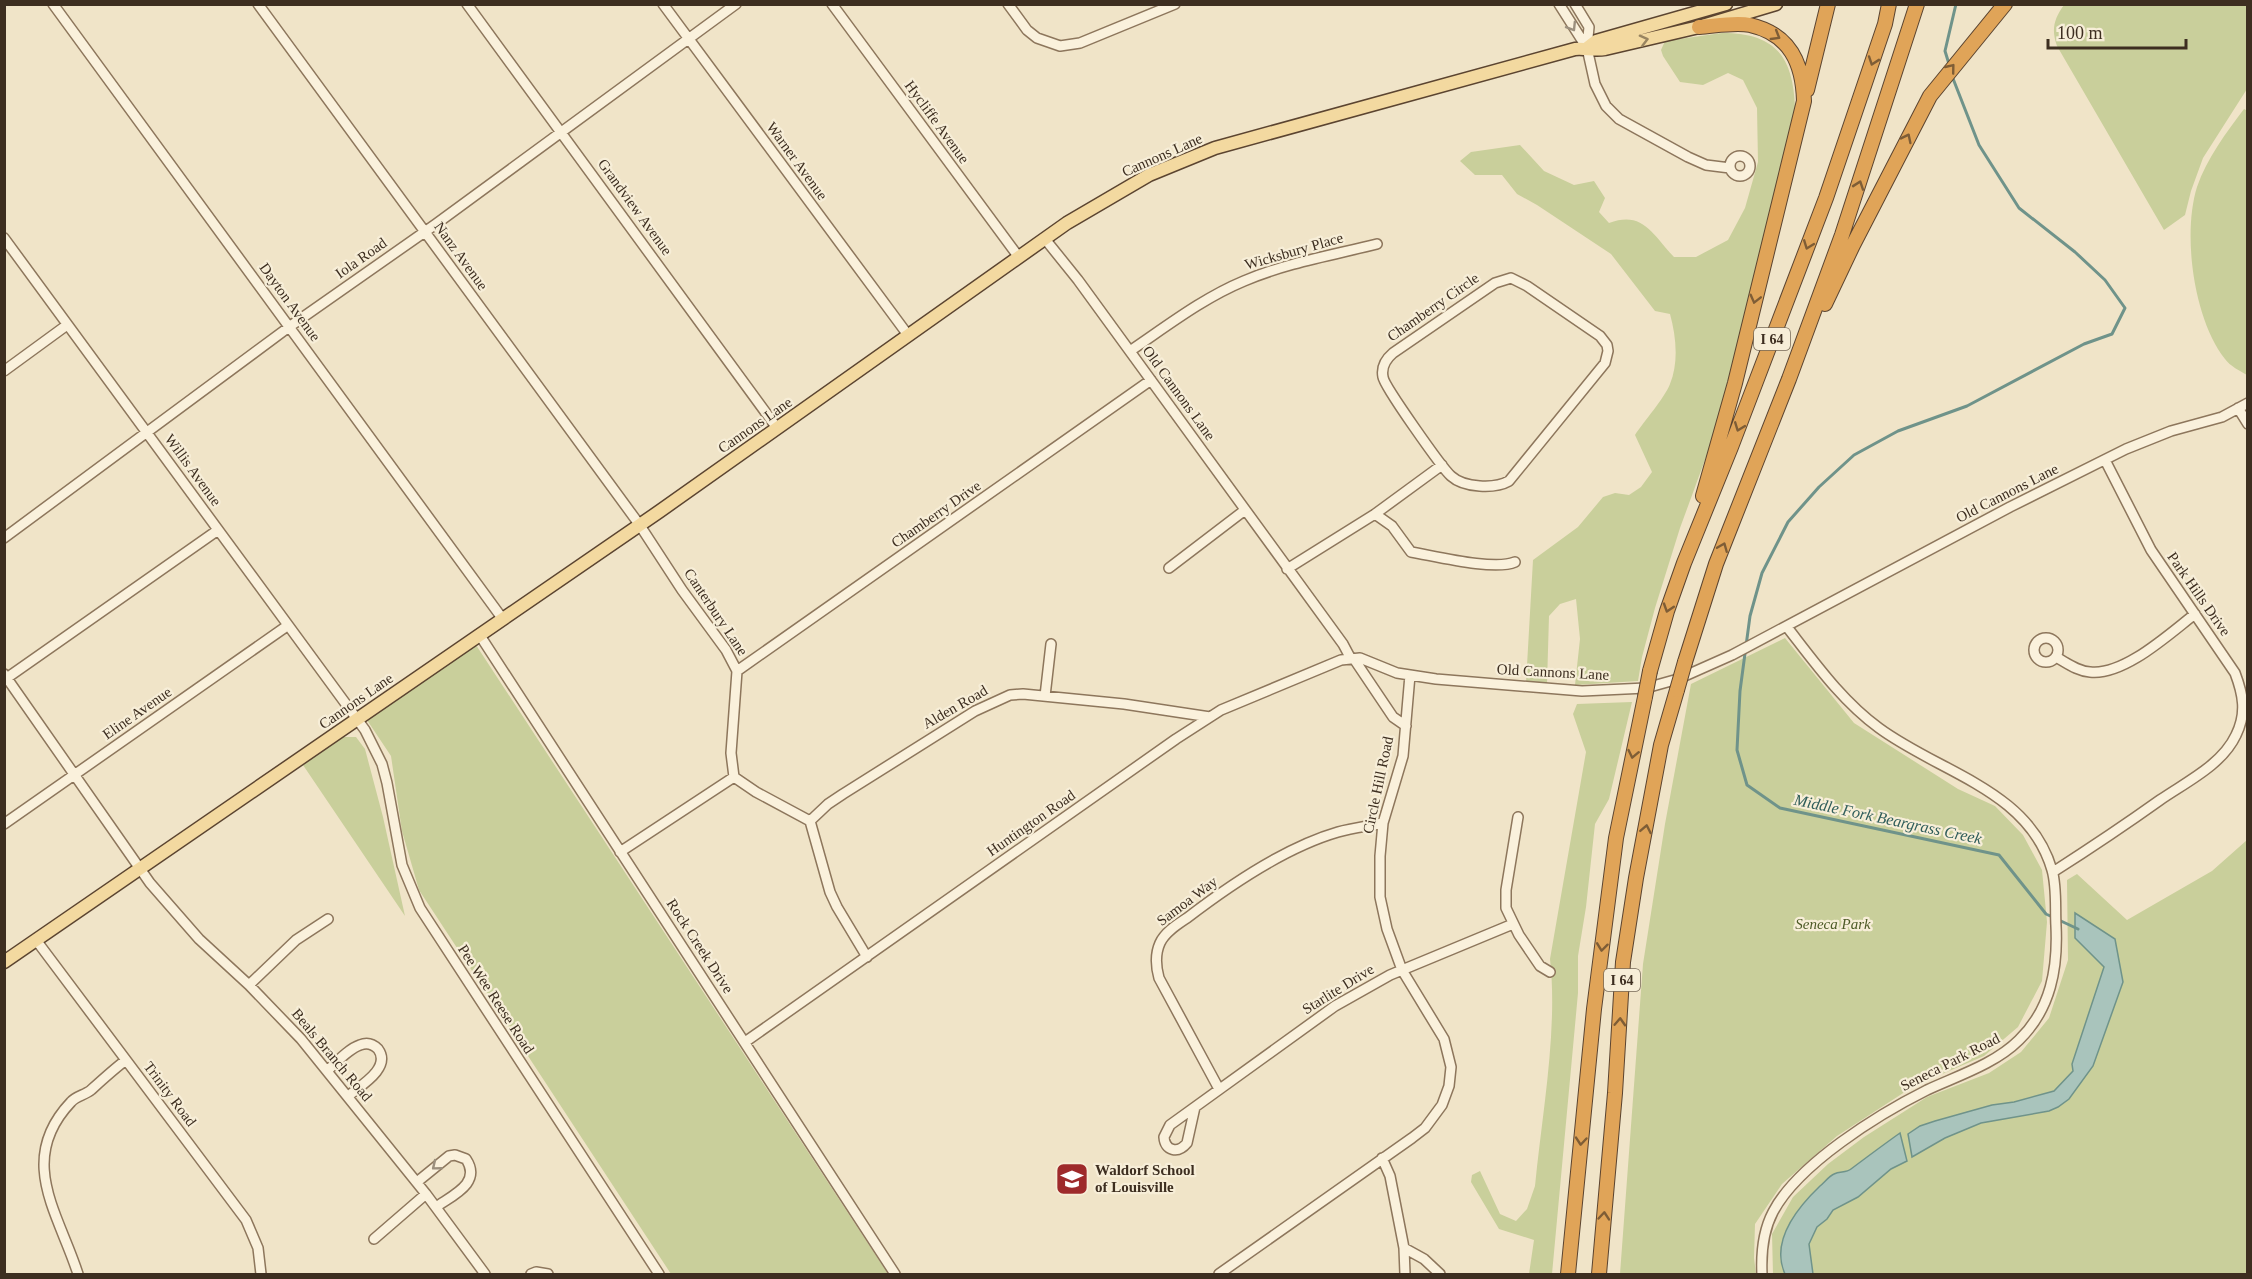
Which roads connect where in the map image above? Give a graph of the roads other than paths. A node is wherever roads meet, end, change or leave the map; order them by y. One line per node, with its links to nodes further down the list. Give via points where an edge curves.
1 (52, 4): 29 (street, Dayton Avenue)
2 (258, 4): 23 (street, Nanz Avenue)
3 (467, 4): 21 (street, Grandview Avenue)
4 (663, 4): 18 (street, Warner Avenue)
5 (736, 4): 18 (street, Iola Road)
6 (832, 4): 27 (street, Hycliffe Avenue)
7 (1008, 4): 8 (street, via 1027,30 1054,45 1080,44)
8 (1174, 4)
9 (1558, 4): 19 (street, one-way to 19)
10 (1575, 4): 19 (street, via 1589,27)
11 (1726, 4): 17 (main road, Cannons Lane)
12 (1776, 4): 17 (main road, Cannons Lane)
13 (1828, 4): 20 (highway)
14 (1889, 4): 48 (highway, I 64, one-way to 48, via 1826,198)
15 (1917, 4): 33 (highway, I 64, one-way to 15, via 1842,235)
16 (2005, 4): 33 (highway, one-way to 16, via 1852,246 1930,96)
17 (1696, 23): 19 (main road, Cannons Lane, via 1597,51); 20 (highway, one-way to 20, via 1748,25 1785,41 1802,75)
18 (688, 40): 21 (street, Iola Road); 30 (street, Warner Avenue)
19 (1587, 48): 22 (street, via 1595,84 1618,119 1706,165); 25 (main road, Cannons Lane, via 1215,148 1120,190)
20 (1804, 101): 48 (highway, one-way to 48, via 1735,383)
21 (561, 132): 23 (street, Iola Road); 38 (street, Grandview Avenue)
22 (1730, 168)
23 (425, 231): 29 (street, Iola Road); 44 (street, Nanz Avenue)
24 (4, 238): 28 (street, Willis Avenue)
25 (1045, 239): 27 (main road, Cannons Lane); 31 (street, Old Cannons Lane)
26 (1377, 244): 31 (street, Wicksbury Place, via 1289,265 1243,281 1200,304)
27 (1018, 256): 30 (main road, Cannons Lane)
28 (67, 325): 32 (street); 39 (street, Willis Avenue)
29 (290, 327): 39 (street, Iola Road); 52 (street, Dayton Avenue)
30 (908, 335): 38 (main road, Cannons Lane)
31 (1130, 351): 34 (street, Old Cannons Lane)
32 (4, 371)
33 (1790, 379): 106 (highway, I 64, one-way to 33, bridge, via 1616,1093 1623,962 1662,745 1716,564)
34 (1151, 380): 42 (street, Old Cannons Lane); 59 (street, Chamberry Drive)
35 (2247, 403): 36 (street, Old Cannons Lane)
36 (2238, 408): 37 (street); 40 (street, Old Cannons Lane, via 2222,417 2163,433)
37 (2247, 424)
38 (777, 428): 44 (main road, Cannons Lane)
39 (148, 433): 45 (street, Willis Avenue); 46 (street, Iola Road)
40 (2105, 460): 51 (street, Park Hills Drive, via 2151,550); 54 (street, Old Cannons Lane)
41 (1442, 465): 41 (street, Chamberry Circle, via 1384,384 1383,369 1393,353 1505,279 1527,286 1604,339 1608,351 1605,363 1509,481 1498,485 1465,483 1451,476); 43 (street)
42 (1245, 510): 49 (street); 50 (street, Old Cannons Lane)
43 (1375, 514): 47 (street, via 1392,526 1411,552 1488,564); 50 (street)
44 (639, 524): 52 (main road, Cannons Lane); 59 (street, Canterbury Lane)
45 (218, 530): 53 (street, Willis Avenue); 61 (street)
46 (4, 538)
47 (1515, 562)
48 (1684, 563): 105 (highway, I 64, one-way to 105, bridge, via 1650,671 1614,849)
49 (1169, 568)
50 (1287, 569): 58 (street, Old Cannons Lane)
51 (2195, 614): 57 (street, via 2127,663 2107,671 2083,671); 74 (street, Park Hills Drive, via 2228,660 2242,690 2242,716 2233,742 2208,767)
52 (502, 618): 55 (main road, Cannons Lane)
53 (287, 626): 64 (street, Willis Avenue); 66 (street, Eline Avenue)
54 (1787, 627): 60 (street, Old Cannons Lane, via 1678,679 1637,688 1582,691); 74 (street, Seneca Park Road, via 1838,691 1865,717 1908,748 1998,797 2019,813 2040,842)
55 (480, 634): 64 (main road, Cannons Lane); 72 (street, Rock Creek Drive)
56 (1051, 644): 62 (street)
57 (2056, 657)
58 (1353, 659): 60 (street, Old Cannons Lane); 63 (street, Huntington Road, via 1341,660); 65 (street, via 1393,717)
59 (737, 671): 67 (street, Canterbury Lane, via 731,753)
60 (1410, 675): 65 (street, Circle Hill Road)
61 (5, 678): 66 (street, Beals Branch Road)
62 (1045, 696): 63 (street, Alden Road); 69 (street, Alden Road, via 1010,695 975,711 828,804)
63 (1209, 717): 78 (street, Huntington Road)
64 (357, 718): 73 (main road, Cannons Lane); 100 (street, Pee Wee Reese Road, via 382,764 402,865 420,908)
65 (1406, 726): 70 (street, Circle Hill Road, via 1403,756)
66 (75, 775): 71 (street, Eline Avenue); 73 (street, Beals Branch Road)
67 (734, 777): 69 (street); 72 (street)
68 (1518, 817): 76 (street, via 1505,902)
69 (810, 821): 78 (street, via 830,892)
70 (1383, 823): 80 (street, Circle Hill Road, via 1380,897); 86 (street, Samoa Way, via 1338,832 1274,859 1196,911 1160,942 1156,967 1159,978)
71 (4, 824)
72 (620, 852): 83 (street, Rock Creek Drive)
73 (140, 869): 77 (main road, Cannons Lane); 82 (street, Beals Branch Road, via 184,923)
74 (2053, 872): 107 (street, Seneca Park Road, via 2053,978 2048,997 2030,1028 2000,1055 1898,1106 1806,1171 1786,1192 1768,1223 1762,1248)
75 (328, 919): 82 (street, via 296,940)
76 (1513, 924): 80 (street, Starlite Drive); 81 (street, via 1540,966)
77 (36, 940): 79 (main road, Cannons Lane); 84 (street, Trinity Road)
78 (867, 957): 83 (street, Huntington Road)
79 (4, 962)
80 (1402, 970): 86 (street, Starlite Drive, via 1352,995); 89 (street, Circle Hill Road, via 1444,1039 1450,1057 1450,1077 1437,1113 1412,1138)
81 (1550, 972)
82 (249, 985): 85 (street, Beals Branch Road)
83 (745, 1042): 101 (street, Rock Creek Drive)
84 (126, 1060): 95 (street, via 70,1103 55,1125 44,1156 47,1192); 96 (street, Trinity Road, via 246,1220 258,1248)
85 (327, 1071): 87 (street, Beals Branch Road); 87 (street, via 358,1045 373,1045 379,1051 382,1059 376,1073)
86 (1220, 1089): 88 (street, Starlite Drive)
87 (348, 1096): 90 (street, Beals Branch Road)
88 (1195, 1107): 88 (street, Starlite Drive, via 1165,1132 1164,1142 1170,1149 1180,1149 1187,1143)
89 (1382, 1158): 94 (street); 102 (street, Circle Hill Road)
90 (417, 1182): 91 (street, Beals Branch Road); 92 (street, one-way to 90, via 469,1181 472,1172 466,1159 449,1156)
91 (426, 1194): 92 (street, Beals Branch Road); 93 (street)
92 (436, 1207): 97 (street, Beals Branch Road)
93 (374, 1239)
94 (1404, 1248): 103 (street); 104 (street, via 1424,1259)
95 (78, 1275)
96 (261, 1275)
97 (484, 1275)
98 (531, 1275): 99 (street)
99 (548, 1275)
100 (659, 1275)
101 (895, 1275)
102 (1220, 1275)
103 (1405, 1275)
104 (1440, 1275)
105 (1568, 1275)
106 (1599, 1275)
107 (1762, 1275)

